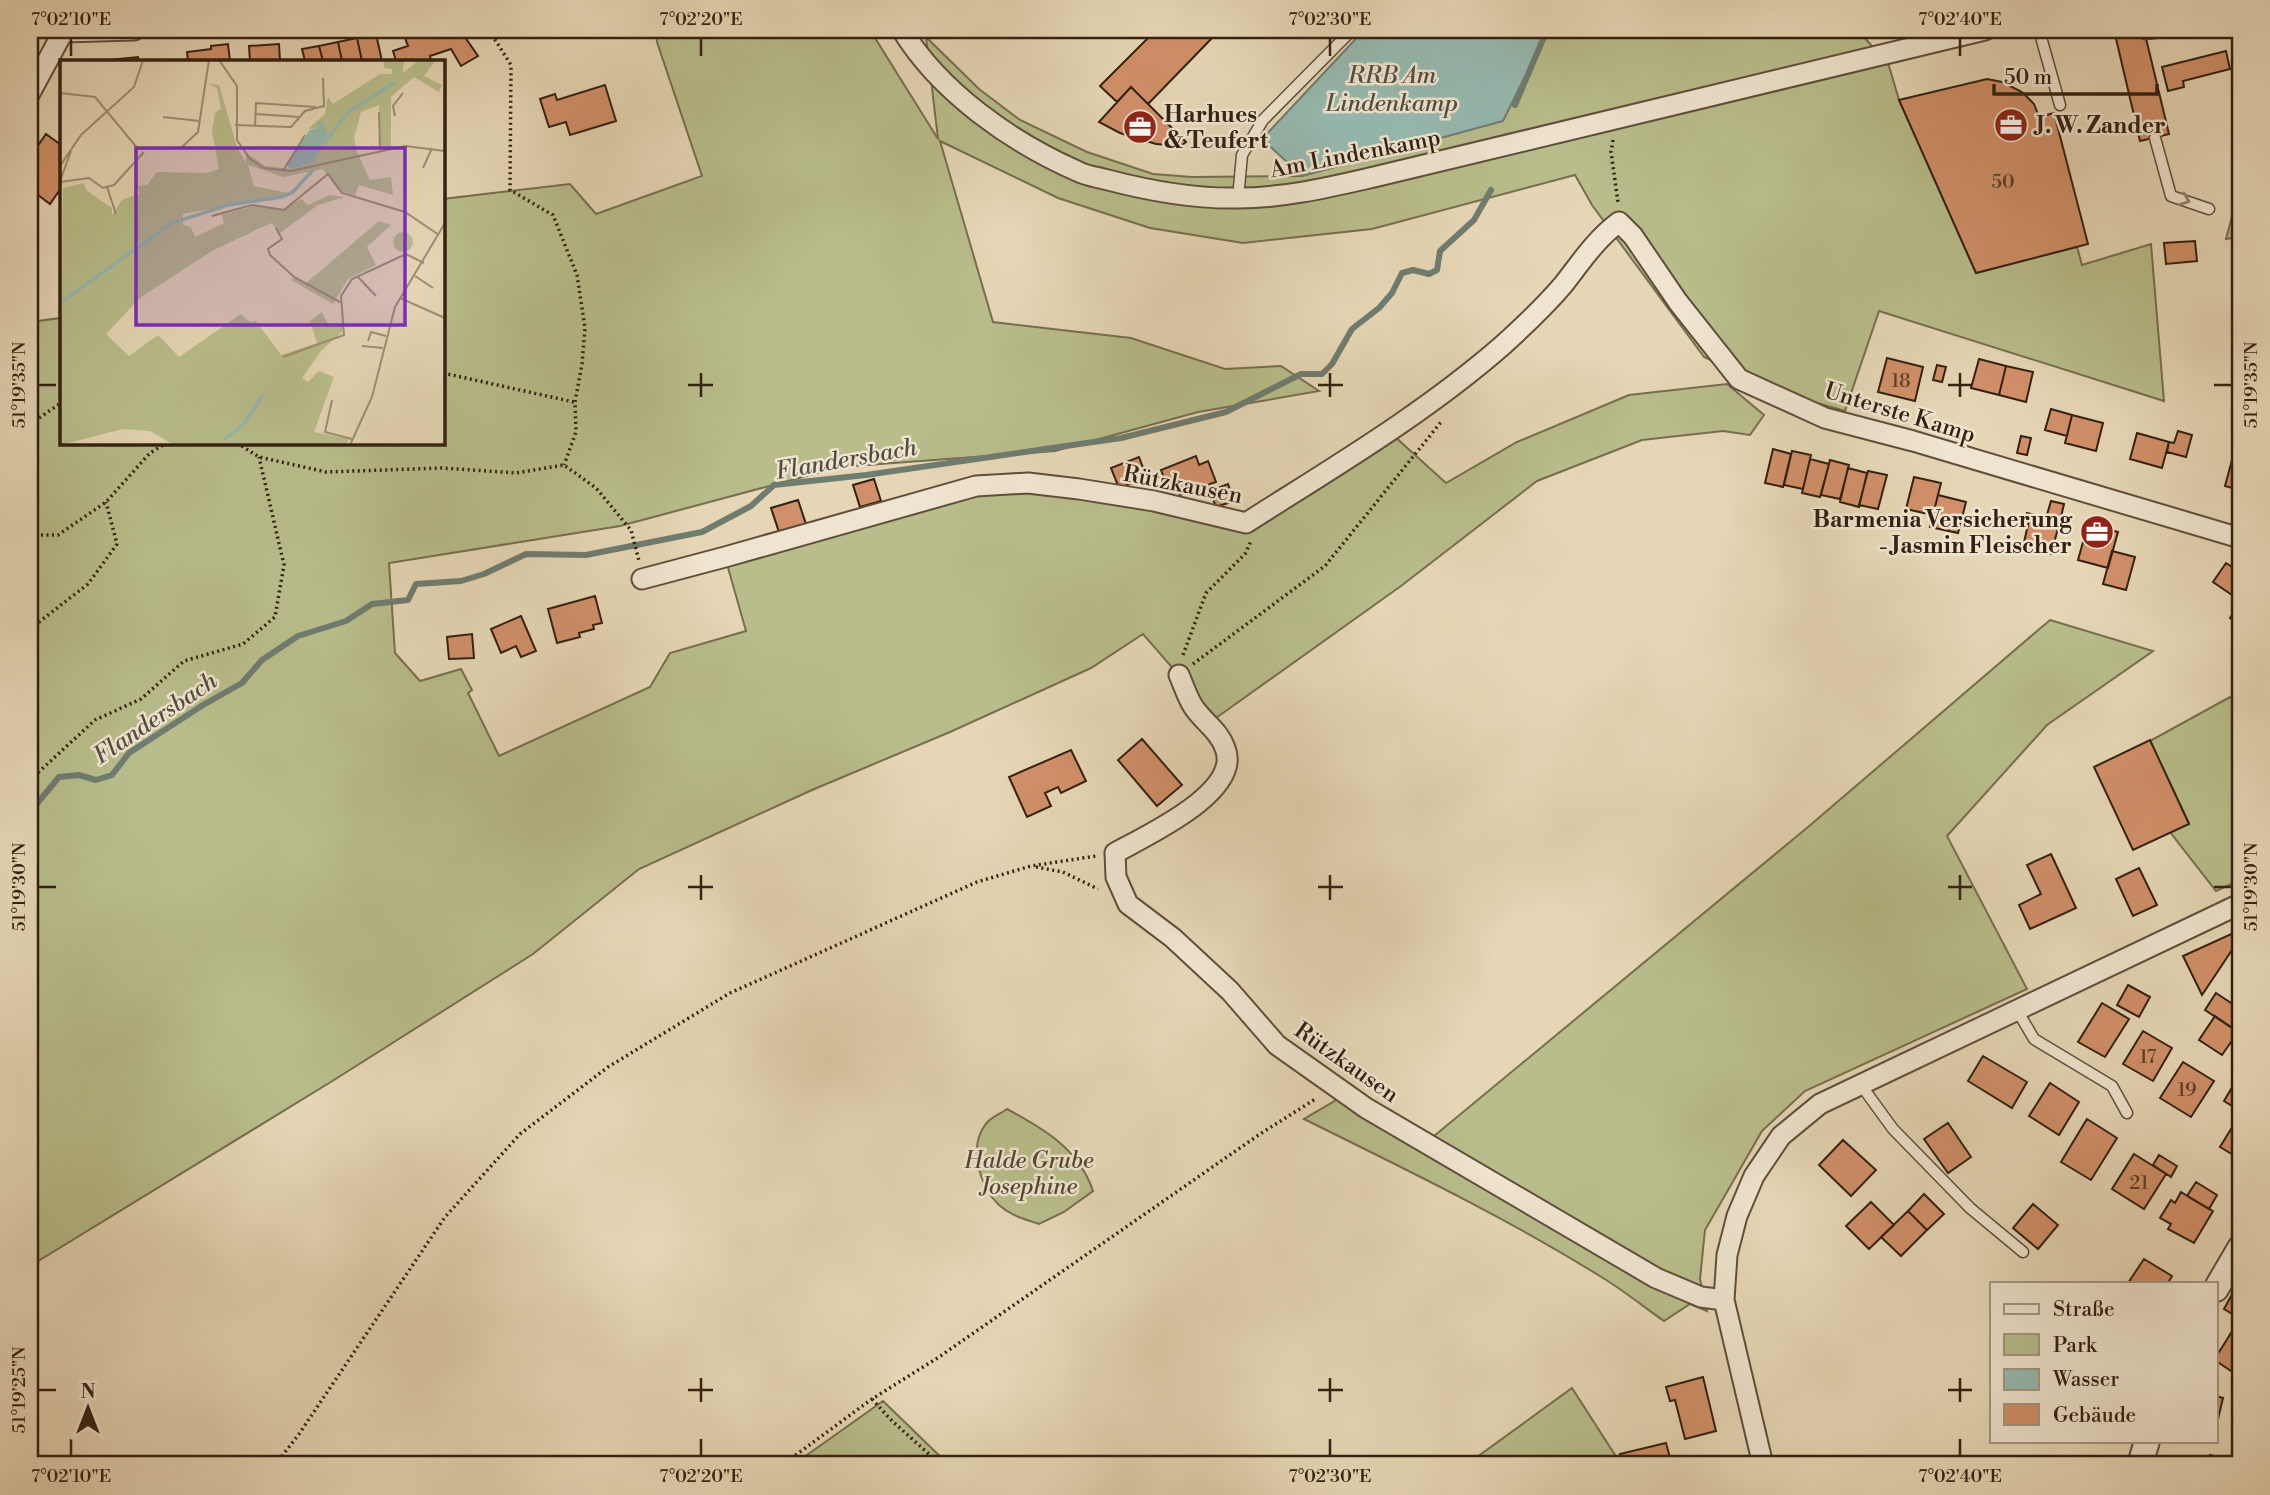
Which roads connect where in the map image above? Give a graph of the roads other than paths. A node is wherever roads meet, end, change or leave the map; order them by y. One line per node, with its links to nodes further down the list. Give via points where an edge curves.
1 (134, 30): 7 (street)
2 (902, 30): 13 (street, Am Lindenkamp, via 957,94 1013,138 1079,172 1151,191)
3 (1352, 30): 13 (lane, via 1263,120 1242,155)
4 (1985, 30): 9 (street, Am Lindenkamp)
5 (2039, 30): 11 (lane)
6 (2177, 30): 8 (lane)
7 (61, 31): 10 (street)
8 (2145, 34)
9 (1940, 35): 13 (street, Am Lindenkamp, via 1307,192)
10 (30, 93)
11 (2060, 105)
12 (2155, 138): 14 (lane, one-way to 14, via 2171,195)
13 (1238, 198)
14 (2209, 209)
15 (1619, 222): 16 (street, Unterste Kamp, via 1739,379 1825,418); 17 (street, Rützkausen, via 1501,347 1417,414 1246,523 1154,500 1079,489 1028,483 976,486)
16 (2240, 538)
17 (642, 579)
18 (1179, 675): 26 (street, Rützkausen, via 1194,708 1226,750 1226,769 1210,794 1115,853 1116,877 1128,904 1230,990 1277,1045 1335,1087 1656,1278 1701,1297)
19 (2240, 904): 20 (street)
20 (2017, 1010): 21 (street); 22 (lane, via 2034,1039 2112,1086)
21 (1861, 1085): 23 (lane, via 1892,1129 1970,1208); 26 (street, via 1820,1104 1781,1136 1754,1176 1727,1255)
22 (2127, 1113)
23 (2023, 1252)
24 (2236, 1262): 25 (street)
25 (2218, 1286)
26 (1724, 1300): 28 (street)
27 (2147, 1442): 29 (street)
28 (1763, 1465)
29 (2140, 1465)

